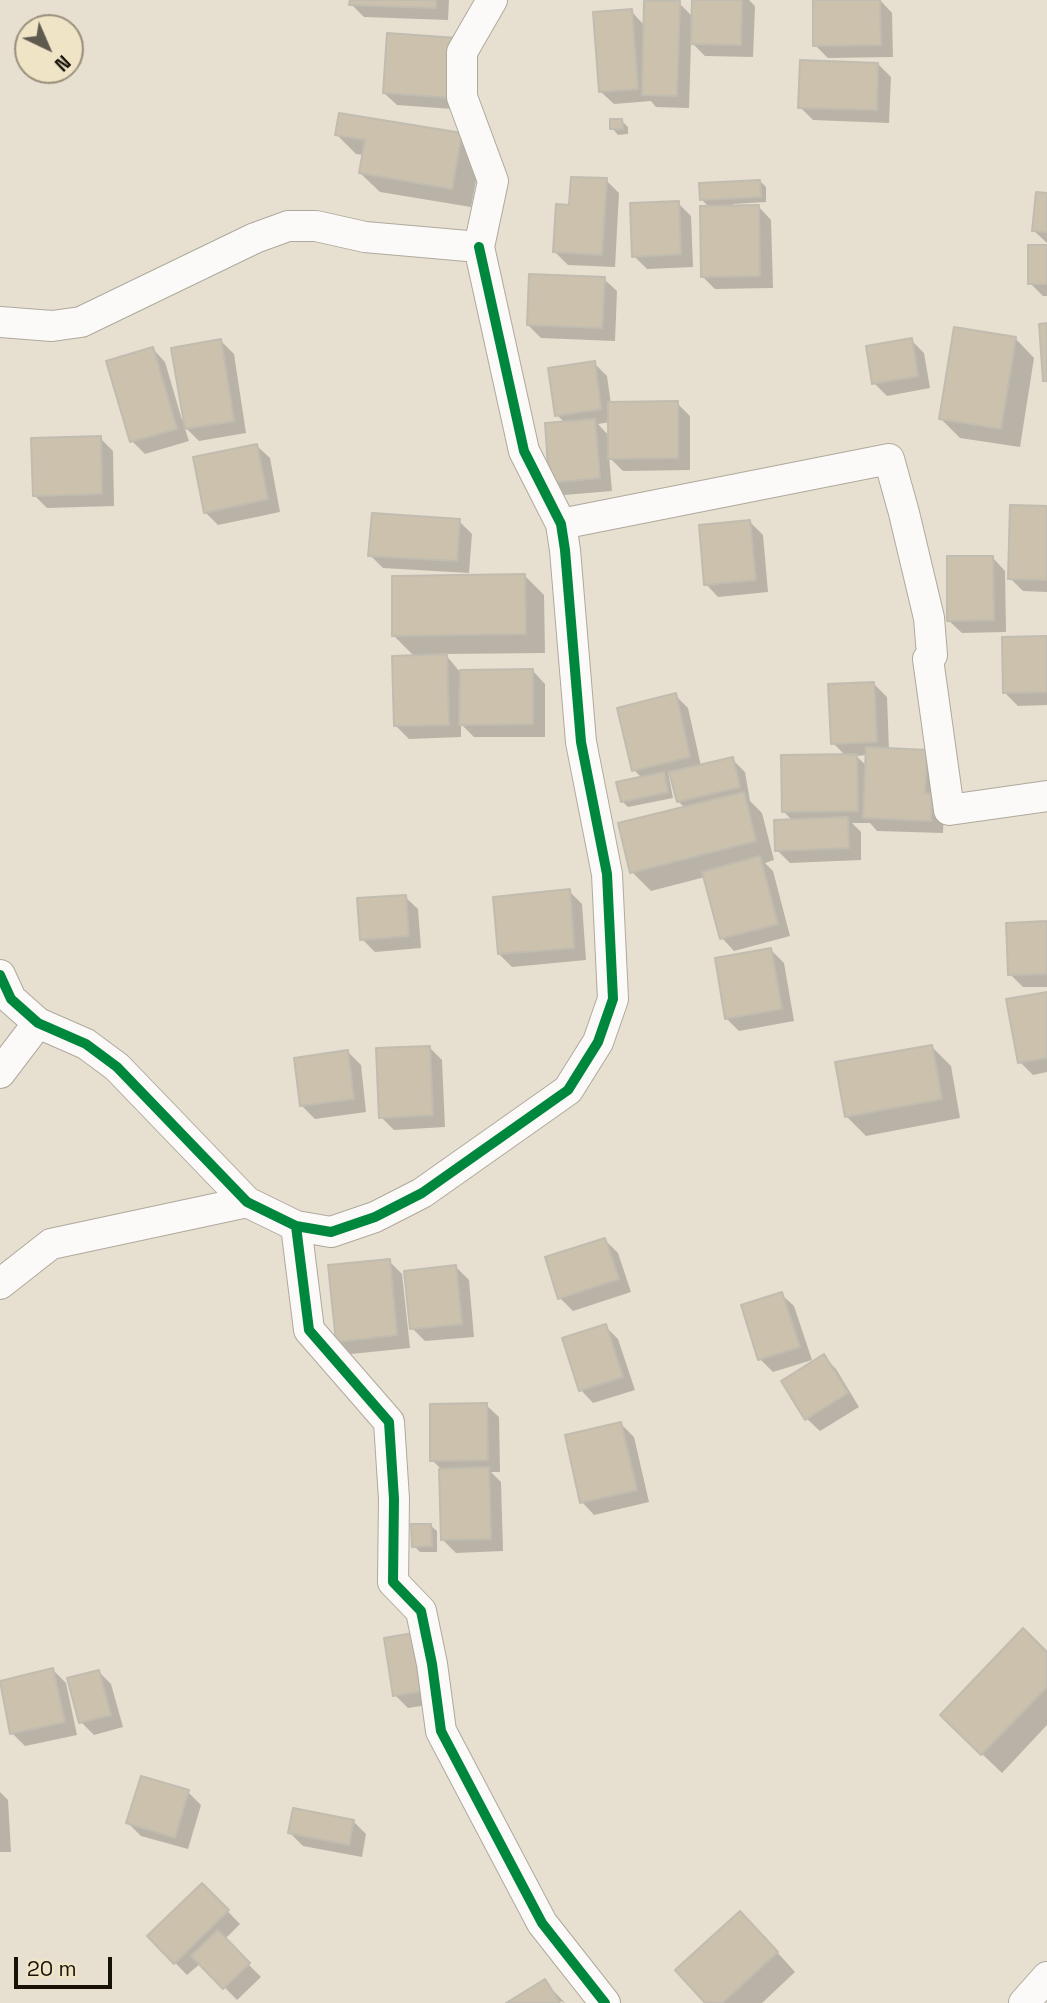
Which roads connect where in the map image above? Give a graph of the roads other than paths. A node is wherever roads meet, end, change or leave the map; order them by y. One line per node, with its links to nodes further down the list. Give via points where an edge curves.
1 (492, 0): 2 (street, via 462,52 462,97 493,181)
2 (479, 247): 3 (street, via 288,226 81,322 51,326); 4 (street, via 524,451)
3 (0, 321)
4 (561, 524): 5 (street, via 889,459 929,618 932,655 928,660 949,810); 10 (street, via 581,742 607,874 613,999 598,1042 568,1090 422,1193 375,1217 331,1232)
5 (1047, 796)
6 (0, 975): 7 (street, via 11,999)
7 (38, 1023): 8 (street); 9 (street, via 86,1044 117,1067)
8 (0, 1073)
9 (247, 1202): 10 (street); 11 (street, via 51,1244)
10 (296, 1226): 13 (street, via 309,1330 389,1422 393,1582 421,1611 441,1731 542,1923)
11 (0, 1284)
12 (1047, 1977): 14 (street)
13 (605, 2003)
14 (1024, 2003)

